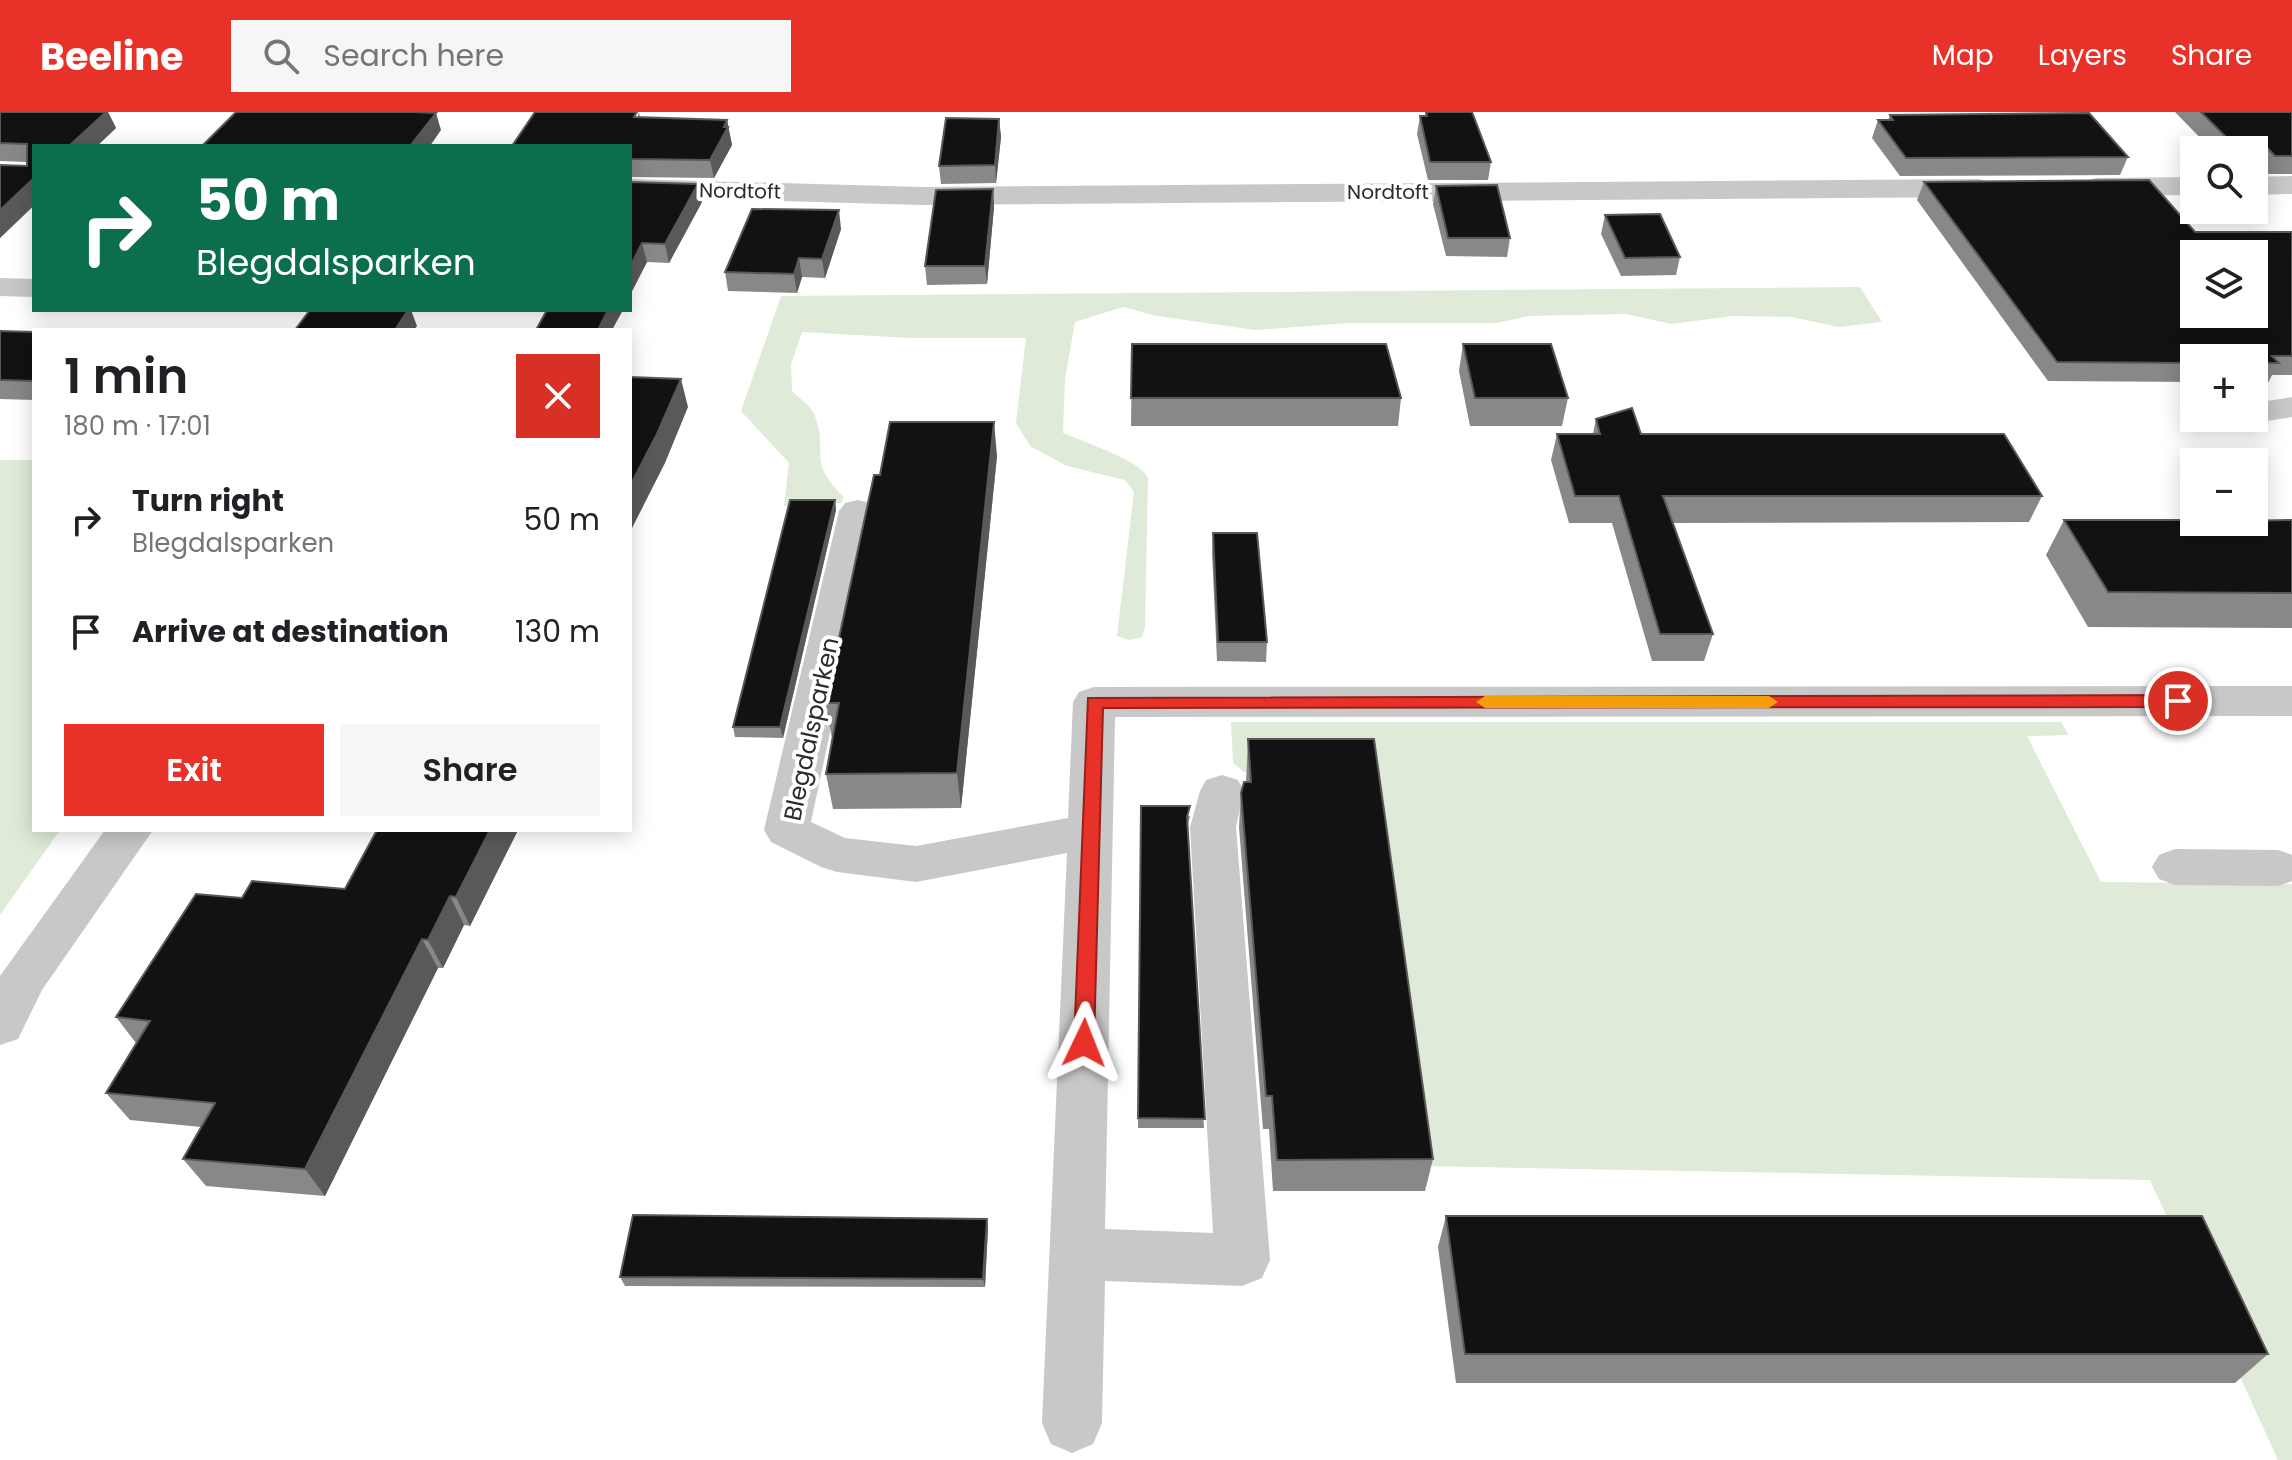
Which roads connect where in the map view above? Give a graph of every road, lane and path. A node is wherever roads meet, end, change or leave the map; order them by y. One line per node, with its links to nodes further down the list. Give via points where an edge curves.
1 (2292, 185): 3 (street)
2 (2180, 186): 5 (street)
3 (2268, 186)
4 (2003, 187): 6 (street, Nordtoft, via 922,196)
5 (2067, 187)
6 (632, 188)
7 (0, 287): 8 (street)
8 (32, 288)
9 (2292, 407): 10 (street)
10 (2268, 411)
11 (858, 511): 14 (street, Blegdalsparken, via 787,830 837,855 916,864)
12 (2292, 701): 14 (street, via 1094,702)
13 (1222, 791): 19 (street, via 1213,827 1242,1260)
14 (1091, 831): 19 (street)
15 (129, 832): 18 (street, via 25,976)
16 (2175, 867): 17 (street)
17 (2278, 868)
18 (0, 1024)
19 (1077, 1254): 20 (street)
20 (1072, 1423)

